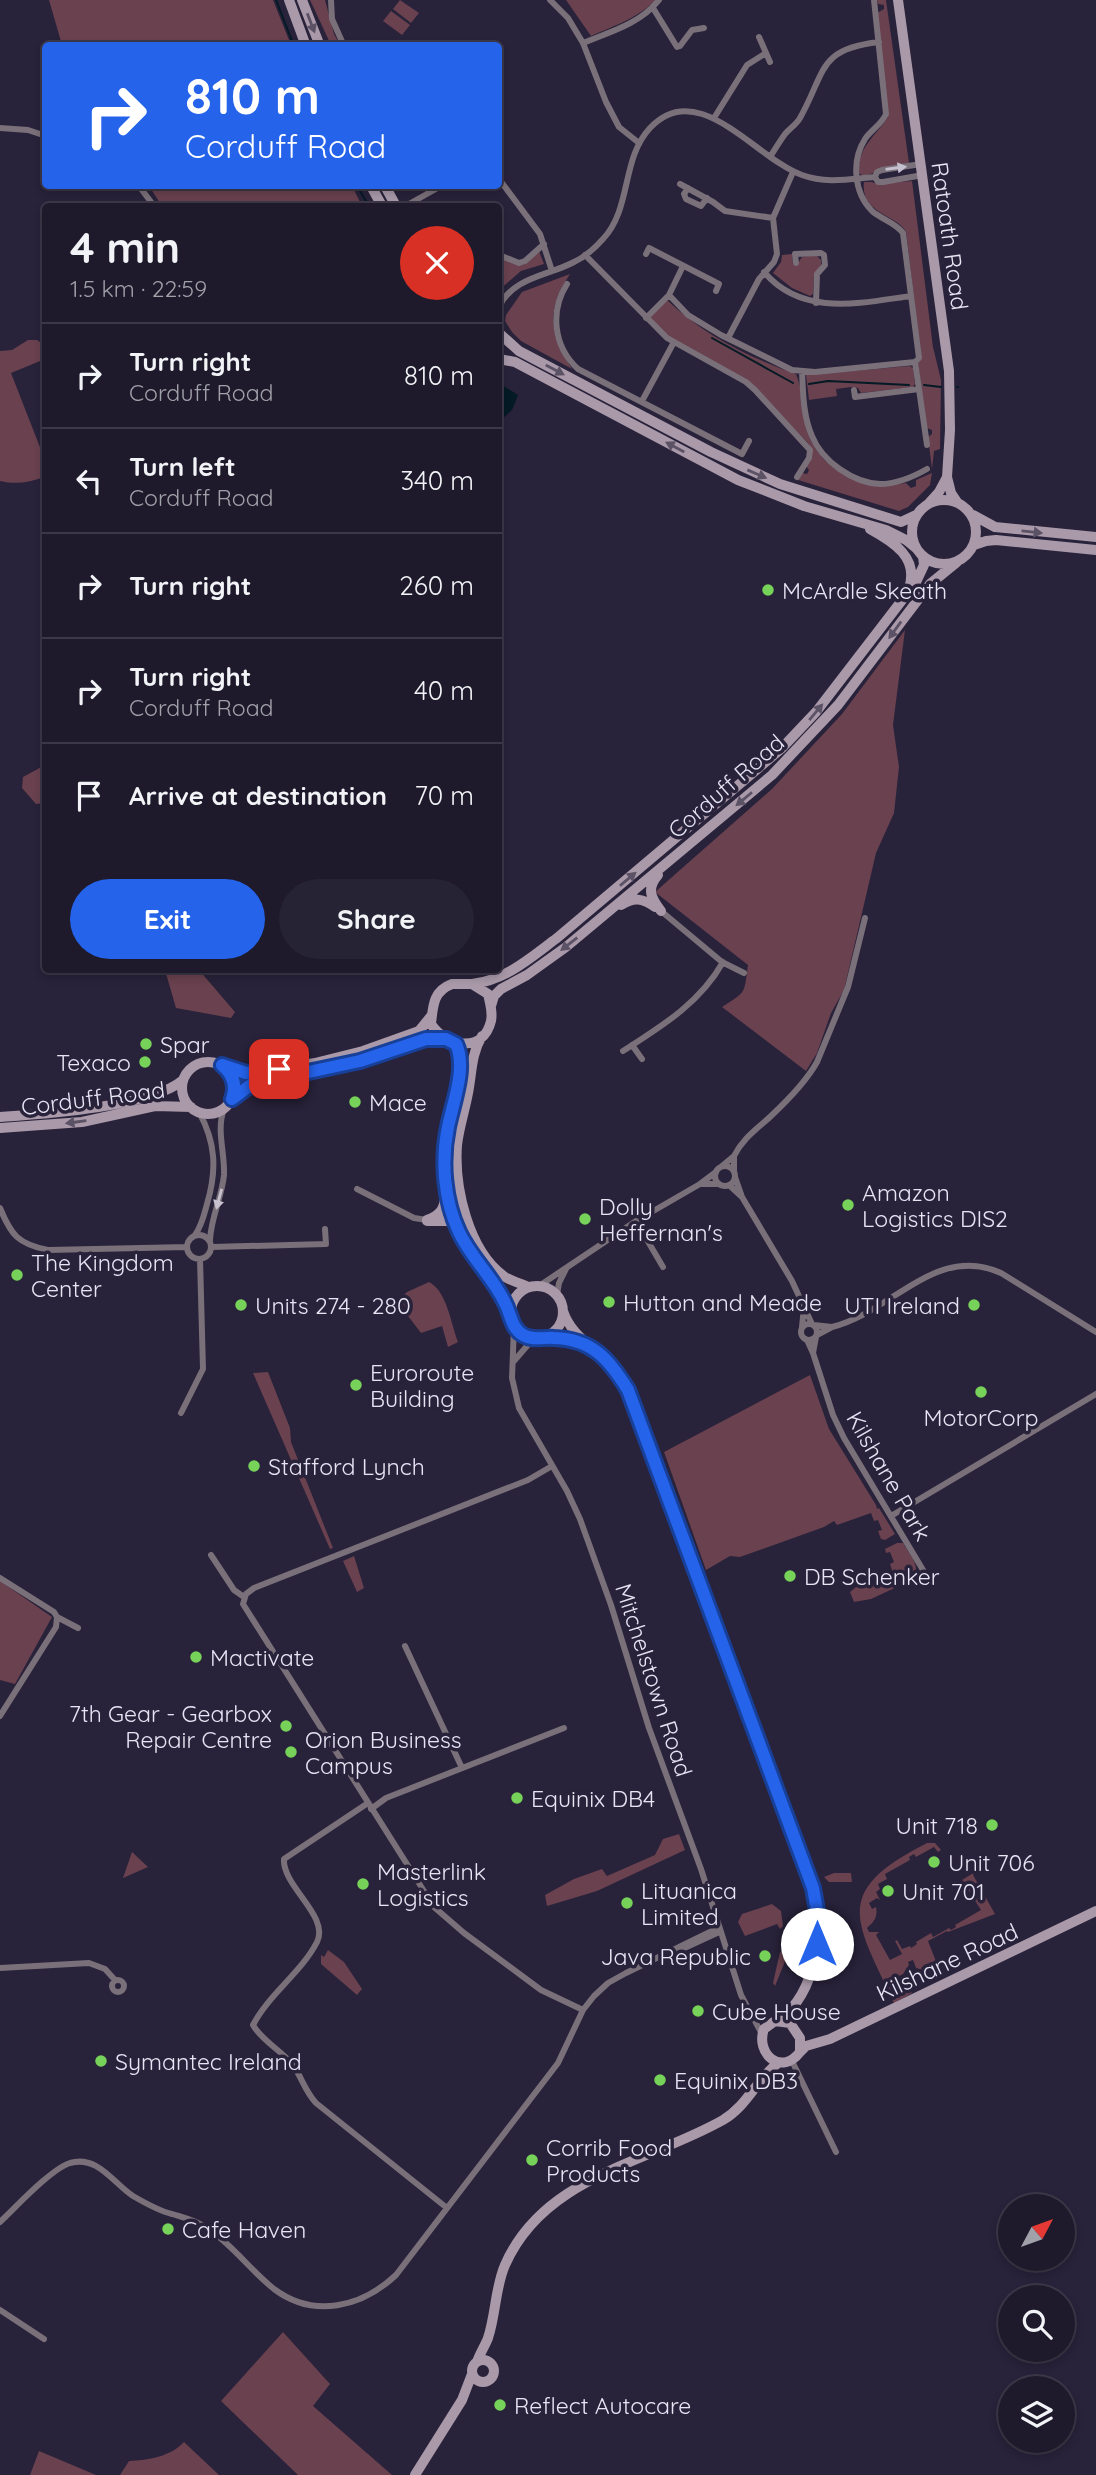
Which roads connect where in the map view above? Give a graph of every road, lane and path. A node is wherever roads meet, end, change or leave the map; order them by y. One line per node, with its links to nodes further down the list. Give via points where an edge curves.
1 (289, 0): 12 (street)
2 (302, 0): 13 (street, one-way to 13)
3 (331, 0): 14 (street, via 332,19)
4 (550, 0): 16 (street)
5 (659, 0): 9 (street)
6 (898, 0): 24 (street, Ratoath Road)
7 (874, 4): 8 (street); 15 (street)
8 (883, 7)
9 (653, 8): 10 (street, via 677,47 692,30); 16 (street, via 621,29)
10 (704, 28)
11 (758, 37): 17 (street)
12 (305, 42)
13 (318, 42)
14 (342, 42)
15 (879, 42): 23 (street, via 856,45 830,59 800,118); 27 (street, via 886,114 861,147)
16 (583, 43): 22 (street, via 613,117)
17 (766, 53): 18 (street); 19 (street, via 747,65)
18 (770, 62)
19 (714, 118): 22 (street, via 678,112 655,123); 23 (street)
20 (0, 128): 21 (street)
21 (42, 135)
22 (639, 143): 36 (street, via 607,235)
23 (770, 157): 25 (street)
24 (922, 170): 26 (street, one-way to 24, via 882,170); 26 (street, via 883,182); 63 (street, Ratoath Road, via 949,372)
25 (793, 172): 27 (street, via 823,180); 32 (street)
26 (875, 177): 27 (street)
27 (857, 178): 44 (street, via 869,207 903,233)
28 (502, 183): 33 (street)
29 (684, 186): 32 (street, via 725,211)
30 (433, 189): 31 (street, via 414,196)
31 (410, 203)
32 (773, 218): 40 (street, via 777,254)
33 (544, 244): 35 (street, via 519,263); 39 (street)
34 (646, 254): 38 (street, via 649,248)
35 (502, 255)
36 (585, 255): 39 (street); 47 (street)
37 (796, 263): 46 (street, via 795,254 824,255 825,265 817,274)
38 (683, 266): 42 (street, via 719,284); 43 (street)
39 (552, 271): 45 (street, via 523,282)
40 (764, 272): 46 (street, via 784,289); 48 (street)
41 (567, 284): 56 (street, via 559,299 556,327 569,361)
42 (716, 291)
43 (669, 295): 47 (street); 48 (street, via 688,315)
44 (911, 296): 46 (street, via 845,305); 52 (street, via 919,358)
45 (502, 302)
46 (816, 303)
47 (646, 318): 50 (street)
48 (728, 338): 53 (street)
49 (502, 339): 68 (street, one-way to 68, via 745,469 901,522)
50 (674, 342): 56 (street); 62 (street, via 746,382 809,447 804,471)
51 (502, 360): 70 (street, one-way to 51, via 738,480)
52 (915, 362): 53 (street); 54 (street)
53 (802, 372): 64 (street, via 808,426 826,457 854,477 871,482)
54 (919, 389): 55 (street, via 855,397); 58 (street)
55 (854, 390)
56 (642, 401): 59 (street, via 742,454)
57 (933, 431): 58 (street)
58 (925, 433): 60 (street)
59 (749, 441)
60 (927, 445)
61 (927, 469): 64 (street)
62 (797, 477)
63 (947, 477): 66 (street, Ratoath Road); 67 (street)
64 (910, 478): 65 (street)
65 (914, 488)
66 (957, 502): 67 (street); 69 (street)
67 (929, 503): 68 (street)
68 (916, 515): 74 (street, via 912,529)
69 (972, 515): 71 (street, one-way to 71, via 995,527); 72 (street, via 977,530)
70 (847, 519): 74 (street, via 896,534); 76 (street, via 890,541 907,557 912,571)
71 (1096, 537)
72 (974, 545): 73 (street, via 996,540); 75 (street)
73 (1096, 550)
74 (920, 553): 75 (street, via 939,564); 76 (street, Corduff Road, via 922,572)
75 (957, 562): 77 (street, Corduff Road, one-way to 77, via 930,584 815,731)
76 (906, 595): 83 (street, Corduff Road, one-way to 76, via 496,980 535,955 781,749 816,712)
77 (702, 834): 78 (street, via 652,882 651,897); 80 (street, Corduff Road)
78 (661, 911): 80 (street, via 643,899 630,900); 81 (street)
79 (865, 918): 98 (street, via 848,987 811,1073 742,1141)
80 (589, 928): 84 (street, Corduff Road, one-way to 84, via 502,989)
81 (723, 962): 82 (street); 88 (street, via 699,996)
82 (744, 973)
83 (471, 984): 84 (street, via 488,994); 85 (street, via 447,986 436,997)
84 (491, 1006): 86 (street, via 491,1022)
85 (432, 1015): 87 (street, via 431,1024); 91 (street, via 419,1031 315,1063 253,1073)
86 (482, 1036): 87 (street, via 470,1043); 119 (street, via 472,1058 460,1128 459,1191 470,1227 486,1255 505,1277)
87 (451, 1042): 93 (street, via 426,1039 360,1061 252,1084); 102 (street, via 460,1053 460,1066 447,1128)
88 (632, 1045): 89 (street); 90 (street)
89 (623, 1051)
90 (642, 1059)
91 (222, 1065): 92 (street, via 200,1063); 93 (street, via 232,1076)
92 (183, 1080): 95 (street, via 183,1095); 96 (street, Corduff Road, via 167,1092 118,1103)
93 (232, 1099): 94 (street)
94 (224, 1109): 95 (street, via 212,1114); 114 (street, one-way to 114, via 220,1129 224,1175)
95 (195, 1110): 97 (street, Corduff Road, one-way to 97, via 155,1106 82,1122); 113 (street, via 206,1122 215,1175)
96 (0, 1117)
97 (0, 1128)
98 (734, 1156): 99 (street); 101 (street)
99 (722, 1166): 100 (street); 101 (street)
100 (716, 1172): 103 (street); 104 (street)
101 (735, 1173): 105 (street); 107 (street)
102 (446, 1182): 109 (street, via 445,1205); 112 (street)
103 (700, 1184): 104 (street); 110 (street)
104 (719, 1184): 105 (street)
105 (729, 1185): 107 (street)
106 (357, 1189): 109 (street)
107 (742, 1197): 121 (street)
108 (0, 1208): 115 (street, via 15,1237 48,1250)
109 (427, 1220): 112 (street, via 449,1222)
110 (636, 1221): 117 (street); 118 (street)
111 (325, 1229): 114 (street, via 326,1244)
112 (458, 1230): 123 (street)
113 (195, 1235): 114 (street, via 204,1235); 115 (street)
114 (211, 1243): 116 (street, via 209,1254)
115 (187, 1247): 116 (street, via 189,1254)
116 (200, 1259): 137 (street, via 202,1369)
117 (663, 1267)
118 (566, 1268): 119 (street); 120 (street)
119 (534, 1286): 120 (street, via 550,1289); 123 (street, via 513,1299)
120 (557, 1296): 122 (street)
121 (804, 1307): 124 (street); 126 (street)
122 (563, 1311): 130 (street, via 559,1326); 133 (street)
123 (510, 1315): 125 (street)
124 (813, 1324): 126 (street); 127 (street); 129 (street)
125 (514, 1326): 131 (street); 135 (street, Mitchelstown Road)
126 (802, 1327): 132 (street, Kilshane Park, via 801,1335)
127 (832, 1327): 128 (street, via 942,1269 972,1265 1001,1273); 129 (street)
128 (1096, 1332)
129 (817, 1336): 132 (street); 134 (street, Kilshane Park)
130 (547, 1337): 131 (street); 133 (street)
131 (533, 1339): 135 (street)
132 (807, 1340): 134 (street, Kilshane Park)
133 (582, 1341): 155 (street, via 618,1374 635,1406 813,1888 819,1930 812,1969)
134 (813, 1353): 139 (street, Kilshane Park, via 835,1420)
135 (514, 1361): 138 (street, Mitchelstown Road, via 513,1386 519,1408)
136 (1096, 1395): 139 (street)
137 (181, 1413)
138 (552, 1466): 143 (street, via 528,1480 254,1588); 152 (street, Mitchelstown Road, via 597,1564)
139 (891, 1516): 141 (street, Kilshane Park)
140 (211, 1555): 143 (street, via 234,1590)
141 (926, 1575)
142 (0, 1578): 144 (street)
143 (244, 1597): 150 (street, via 243,1604)
144 (57, 1617): 145 (street); 147 (street, via 56,1627)
145 (78, 1628)
146 (405, 1646): 149 (street)
147 (0, 1716)
148 (564, 1728): 149 (street)
149 (462, 1768): 150 (street)
150 (369, 1806): 156 (street, via 441,1914 541,1990); 169 (street, via 284,1859 284,1869 321,1933 253,2025 295,2068 316,2103)
151 (1096, 1911): 162 (street, Kilshane Road, via 830,2039)
152 (720, 1929): 156 (street, via 608,1983); 157 (street, Mitchelstown Road, via 741,1995)
153 (0, 1968): 154 (street, via 89,1963 105,1969)
154 (115, 1980)
155 (797, 2001): 158 (street, via 788,2014); 159 (street)
156 (583, 2010): 169 (street, via 558,2063)
157 (754, 2015): 158 (street); 160 (street, Mitchelstown Road)
158 (775, 2021): 159 (street); 160 (street)
159 (795, 2028): 161 (street)
160 (762, 2034): 163 (street)
161 (800, 2038): 162 (street); 164 (street)
162 (813, 2043): 164 (street, Kilshane Road)
163 (765, 2051): 166 (street); 167 (street)
164 (800, 2052): 165 (street)
165 (792, 2061): 166 (street); 168 (street)
166 (778, 2063): 167 (street)
167 (762, 2078): 172 (street, via 746,2102 723,2119 589,2181 546,2208 528,2226 504,2266)
168 (836, 2152)
169 (447, 2208): 170 (street, via 386,2284 362,2299 327,2307 283,2295 196,2220 147,2204 91,2164 62,2166)
170 (0, 2222)
171 (0, 2310): 173 (street)
172 (488, 2338): 174 (street); 175 (street)
173 (44, 2339)
174 (477, 2362): 175 (street); 176 (street)
175 (489, 2363): 177 (street, via 493,2375)
176 (472, 2374): 177 (street); 178 (street)
177 (481, 2382): 178 (street)
178 (462, 2400): 179 (street)
179 (415, 2475)

